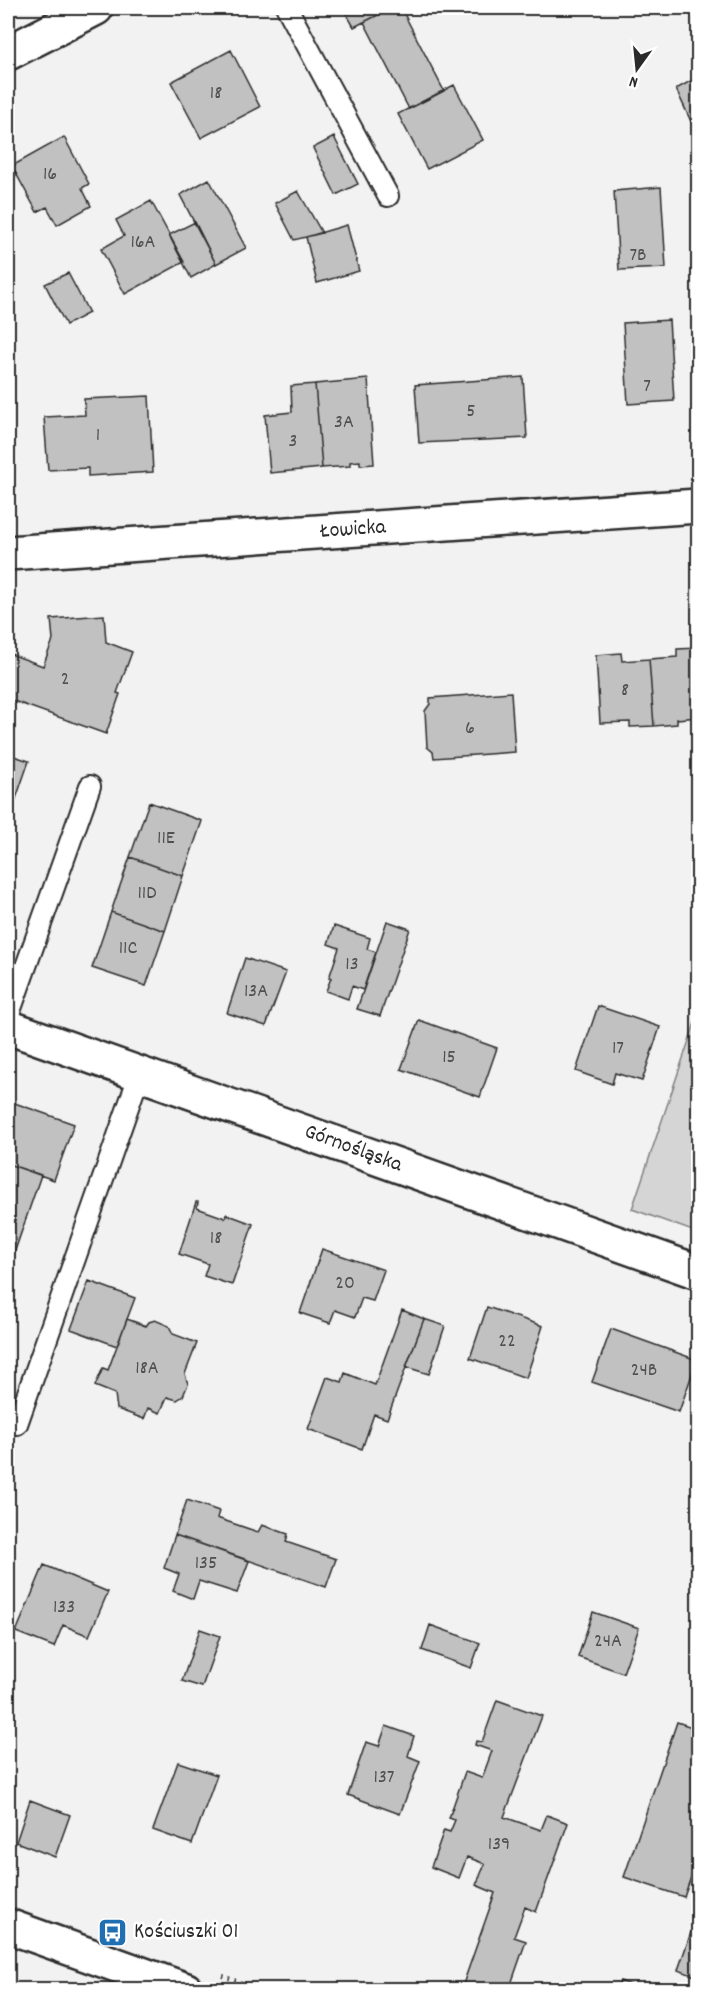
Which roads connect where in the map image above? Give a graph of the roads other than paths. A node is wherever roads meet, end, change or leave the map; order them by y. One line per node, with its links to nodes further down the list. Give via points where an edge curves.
1 (96, 8): 3 (street)
2 (287, 8): 4 (lane)
3 (8, 53)
4 (388, 196)
5 (699, 506): 6 (street, Łowicka)
6 (8, 553)
7 (90, 786): 8 (lane)
8 (8, 1017)
9 (8, 1027): 10 (street, Górnośląska)
10 (140, 1073): 11 (street, Górnośląska); 12 (lane)
11 (699, 1272)
12 (17, 1424)
13 (8, 1926): 14 (street)
14 (186, 1989)

